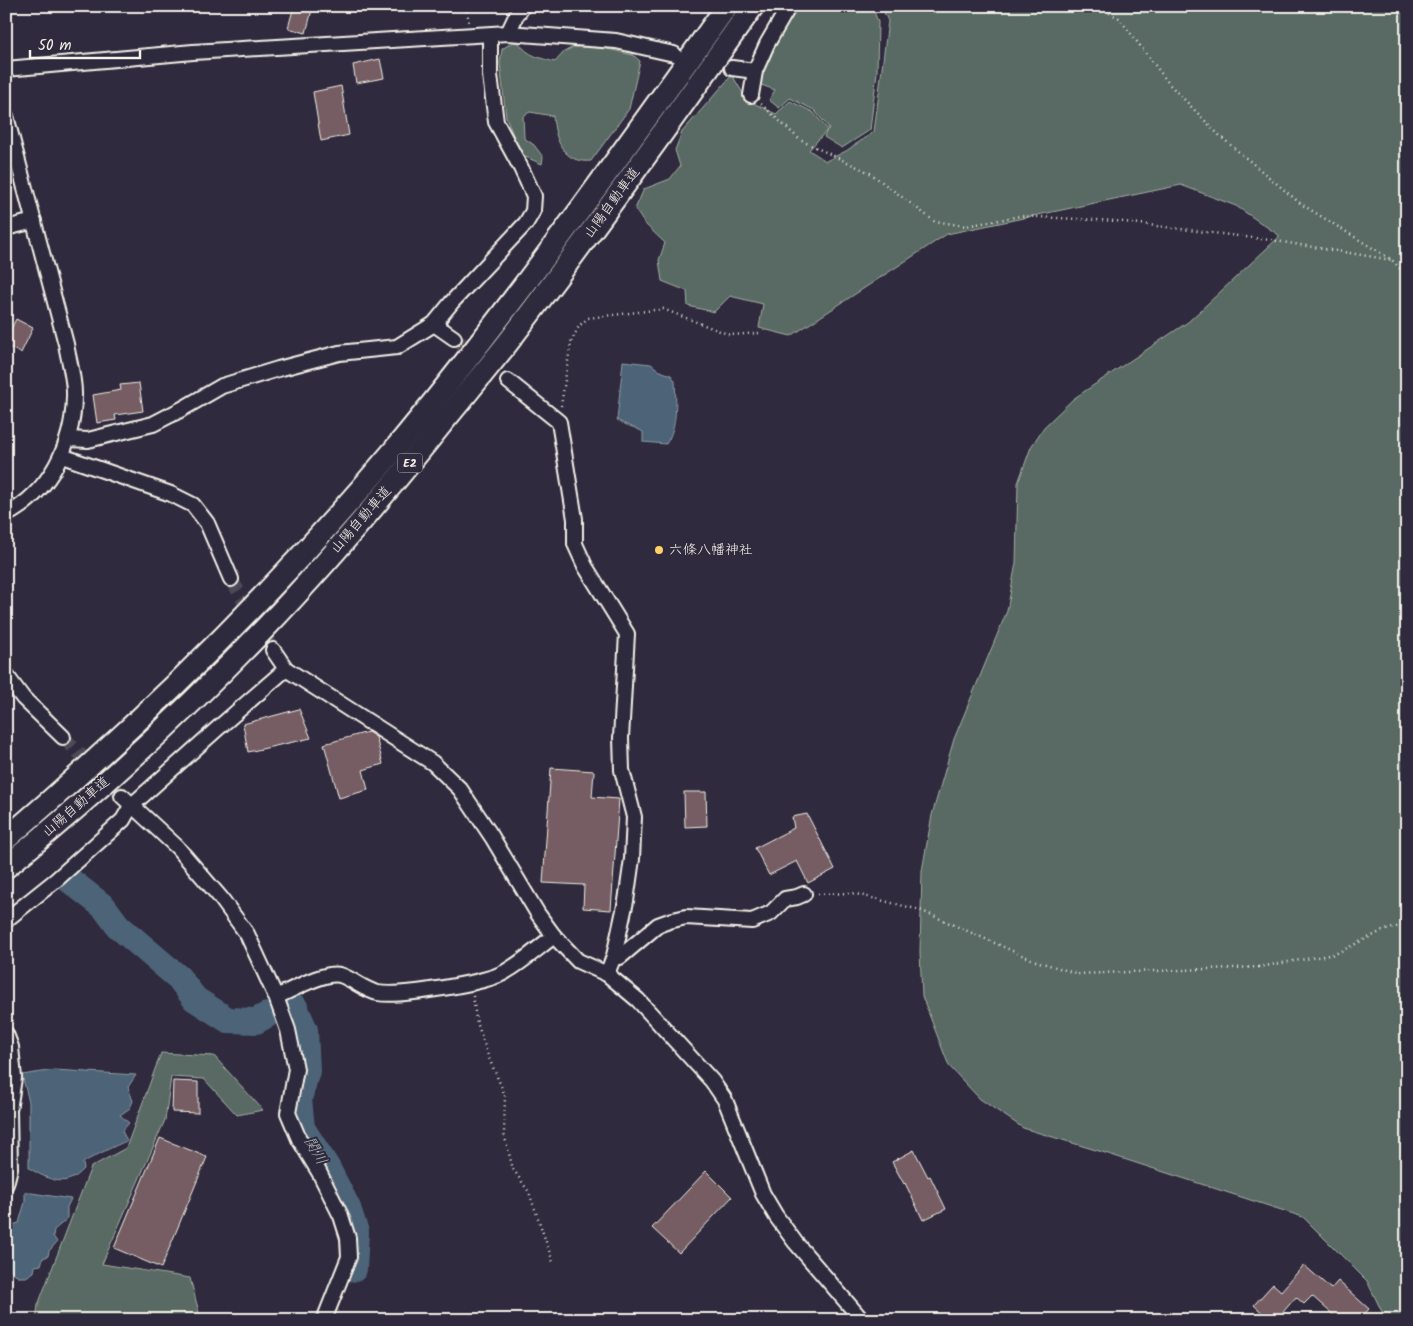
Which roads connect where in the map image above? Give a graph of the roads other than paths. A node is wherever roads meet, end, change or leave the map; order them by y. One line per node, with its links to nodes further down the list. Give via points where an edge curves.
1 (523, 6): 5 (street)
2 (727, 6): 27 (highway, 山陽自動車道 / E2, via 492,328 393,450 253,607 188,674)
3 (753, 6): 26 (highway, 山陽自動車道 / E2, via 610,208 508,343 329,558 268,625)
4 (789, 6): 10 (street)
5 (508, 33): 6 (street); 7 (street, via 616,41)
6 (490, 35): 9 (street, via 193,52); 15 (street, via 490,74 496,122 534,196 533,211 526,223)
7 (674, 54)
8 (732, 68): 10 (street)
9 (6, 70)
10 (755, 71): 11 (street)
11 (751, 95)
12 (6, 116): 13 (street)
13 (34, 221): 14 (street); 18 (street, via 72,376 74,398)
14 (6, 228)
15 (434, 324): 16 (street); 18 (street, via 397,347 339,353 222,386 153,424 88,440)
16 (454, 338)
17 (508, 381): 36 (street, via 558,422 576,520 575,544 584,566 627,634 621,738 622,770 634,817 633,850)
18 (68, 439): 19 (street)
19 (62, 456): 20 (street, via 34,494); 21 (street, via 171,494 193,505 207,523)
20 (6, 514)
21 (231, 579)
22 (274, 650): 23 (street)
23 (286, 669): 28 (street); 35 (street, via 433,763 460,789)
24 (6, 676): 25 (street, via 23,698)
25 (63, 737)
26 (143, 747): 31 (highway, 山陽自動車道 / E2); 32 (highway)
27 (68, 786): 29 (highway); 30 (highway, 山陽自動車道 / E2)
28 (126, 801): 34 (street, via 123,820); 38 (street, via 177,847 220,896 247,934)
29 (6, 827)
30 (6, 838)
31 (6, 867)
32 (6, 880)
33 (804, 894): 36 (street, via 785,899 771,913 752,921 686,917 669,921 658,925 620,957)
34 (6, 920)
35 (554, 936): 37 (street, via 578,961); 38 (street, via 505,973 476,982 378,993 329,974)
36 (614, 956): 37 (street)
37 (606, 974): 42 (street, via 638,1000 712,1081 725,1100 776,1216)
38 (276, 997): 41 (street, via 288,1030 296,1069 288,1113 341,1216 348,1238 349,1257)
39 (6, 1034): 40 (street, via 14,1078 9,1110 10,1168)
40 (6, 1184)
41 (324, 1320)
42 (862, 1320)

